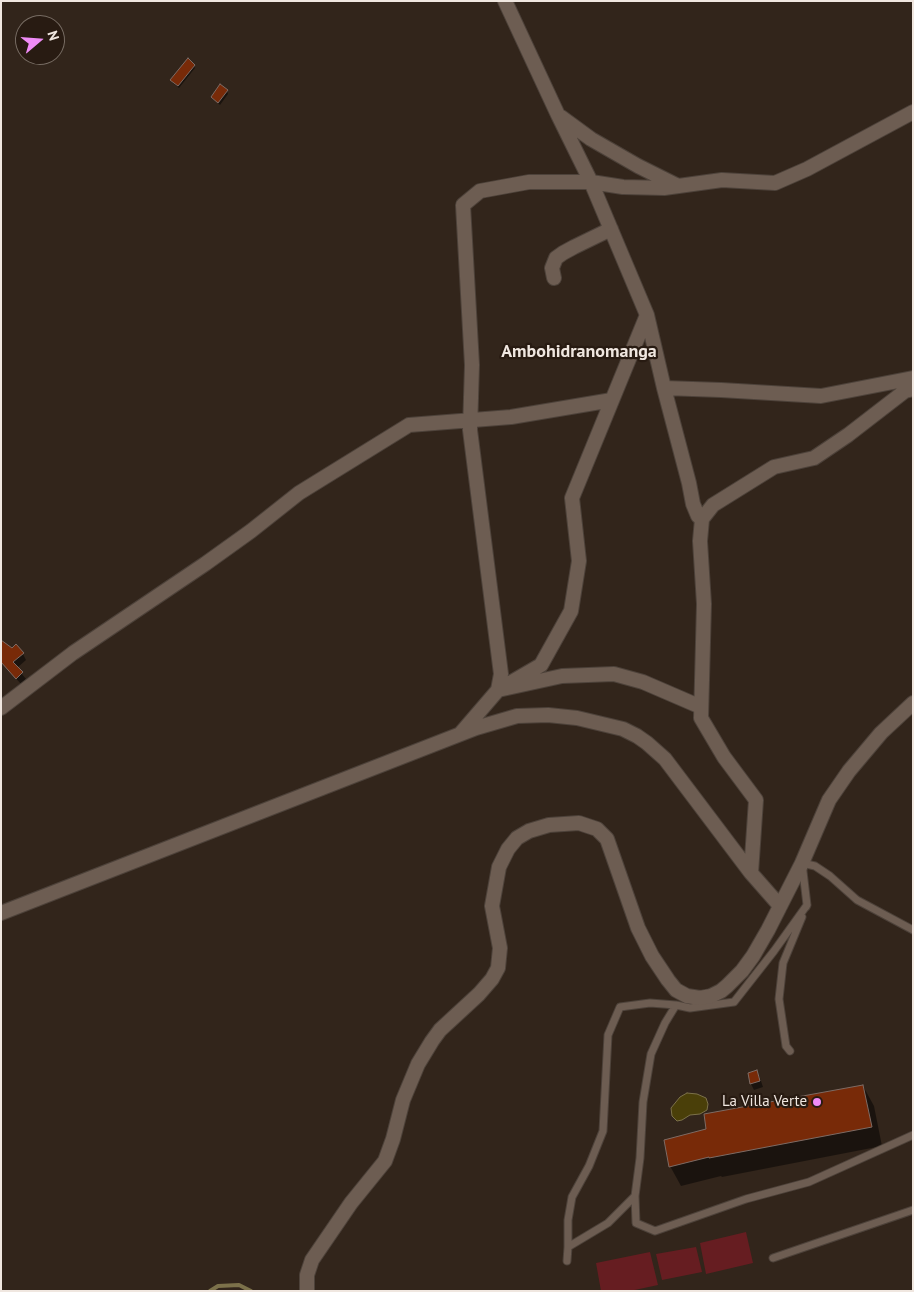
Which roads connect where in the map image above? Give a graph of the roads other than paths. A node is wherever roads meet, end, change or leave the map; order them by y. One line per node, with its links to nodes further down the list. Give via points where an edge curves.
1 (505, 1): 3 (street)
2 (913, 112): 5 (street, via 807,169 776,182 722,180)
3 (558, 115): 4 (street); 5 (street, via 591,140)
4 (591, 182): 5 (street, via 623,187); 6 (street); 12 (street, via 529,182 480,191 463,205 472,365)
5 (678, 186)
6 (611, 229): 7 (street, via 556,258 552,268); 8 (street)
7 (554, 278)
8 (647, 315): 10 (street); 11 (street)
9 (911, 385): 10 (street, via 822,396); 13 (street, via 814,458 774,466 713,505)
10 (664, 388): 13 (street, via 693,504)
11 (612, 400): 12 (street, via 511,417); 14 (street, via 572,498 578,561 571,611 541,665)
12 (470, 420): 14 (street, via 501,674); 17 (street, via 408,425 298,493 236,542 73,653)
13 (702, 519): 16 (street)
14 (498, 690): 16 (street, via 562,676 614,674 643,682); 18 (street)
15 (913, 703): 19 (street, via 848,771 830,800)
16 (701, 707): 20 (street, via 701,718 724,757 756,800)
17 (1, 708)
18 (459, 735): 20 (street, via 517,716 577,718 623,729 665,759); 23 (street)
19 (802, 863): 21 (lane); 22 (street); 24 (lane, via 814,866 857,900)
20 (751, 874): 22 (street)
21 (807, 904): 25 (lane, via 734,1002 690,1008); 26 (lane, via 783,963 780,999 786,1046)
22 (780, 906): 33 (street, via 753,956 727,986 711,996 687,996 676,990 652,956 638,928 607,839 597,829 579,823 549,825 517,838 499,867 493,898 500,948 498,968 479,994 440,1030 418,1064 402,1100 385,1161 312,1260 307,1275)
23 (1, 913)
24 (913, 930)
25 (676, 1006): 28 (lane, via 651,1054 643,1102); 30 (lane, via 650,1003 620,1007 608,1035 603,1131 572,1196)
26 (790, 1051)
27 (913, 1135): 28 (lane, via 809,1182 746,1199 655,1231 636,1223)
28 (635, 1196): 30 (lane, via 608,1223)
29 (913, 1210): 31 (lane)
30 (568, 1247): 32 (lane)
31 (773, 1258)
32 (567, 1261)
33 (307, 1291)

